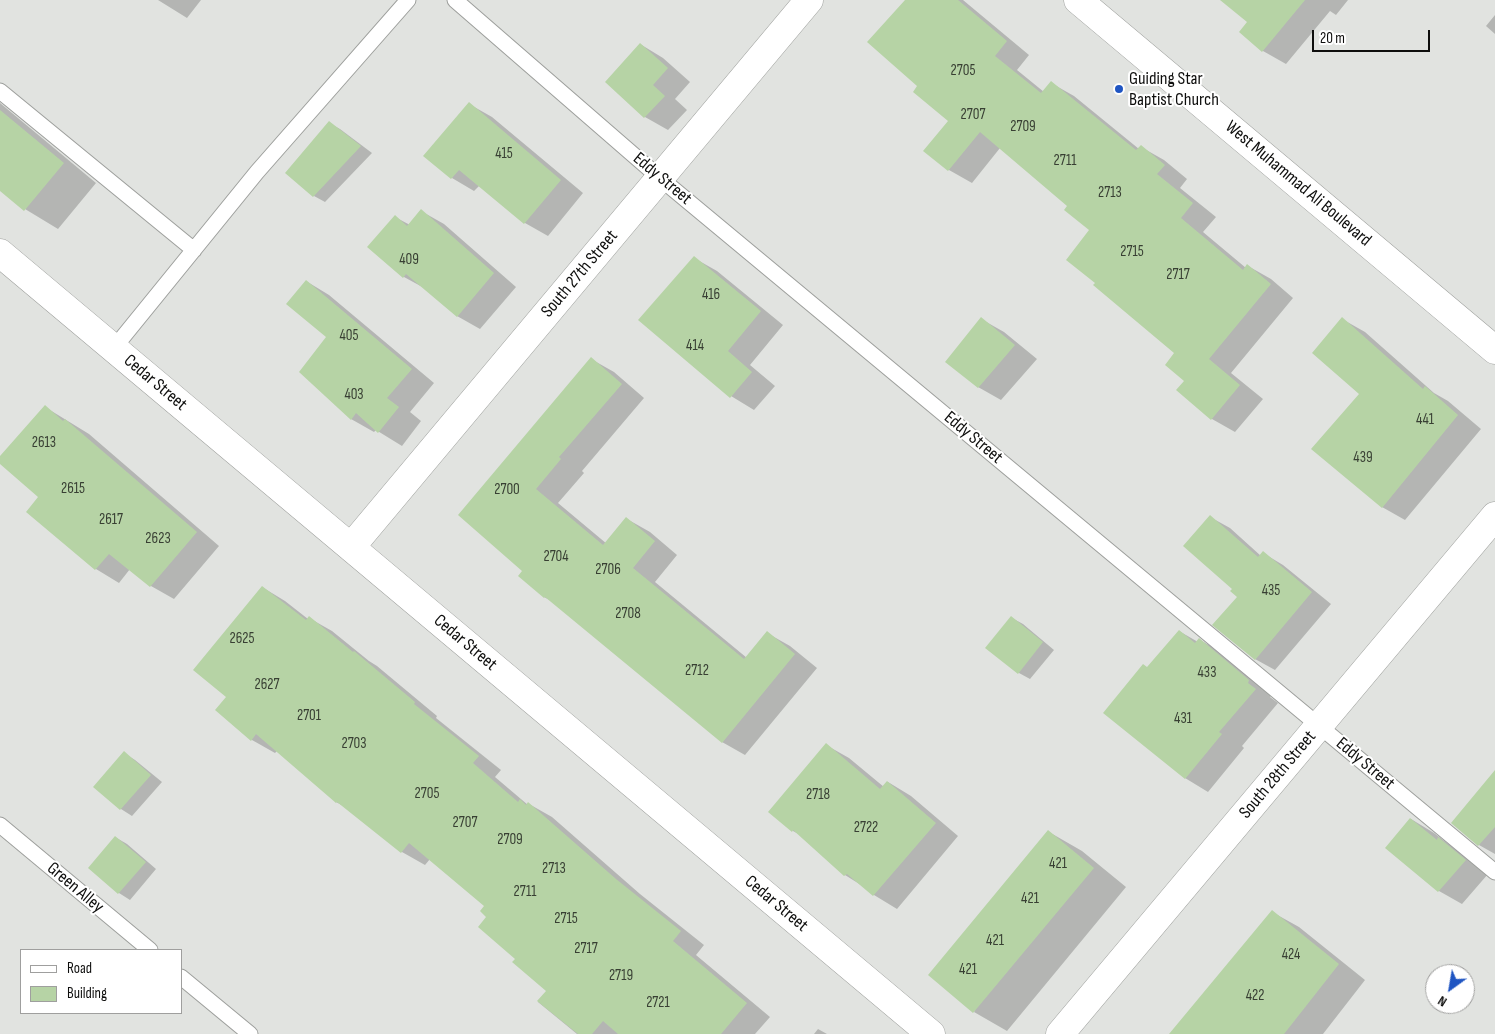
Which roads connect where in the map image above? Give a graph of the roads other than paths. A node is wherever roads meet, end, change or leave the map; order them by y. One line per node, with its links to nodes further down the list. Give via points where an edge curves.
1 (408, 0): 7 (lane, via 257,172)
2 (455, 0): 6 (lane, Eddy Street)
3 (809, 0): 6 (street, South 27th Street)
4 (1078, 0): 10 (street, West Muhammad Ali Boulevard)
5 (0, 91): 7 (lane)
6 (660, 178): 12 (street, South 27th Street); 13 (lane, Eddy Street)
7 (194, 250): 9 (lane)
8 (0, 253): 9 (street, Cedar Street)
9 (114, 348): 12 (street, Cedar Street)
10 (1495, 350)
11 (1495, 516): 13 (street, South 28th Street)
12 (351, 547): 19 (street, Cedar Street)
13 (1319, 726): 15 (lane, Eddy Street); 20 (street, South 28th Street)
14 (0, 825): 16 (lane, Green Alley)
15 (1495, 872)
16 (149, 949)
17 (182, 978): 18 (lane)
18 (250, 1034)
19 (930, 1034)
20 (1060, 1034)

